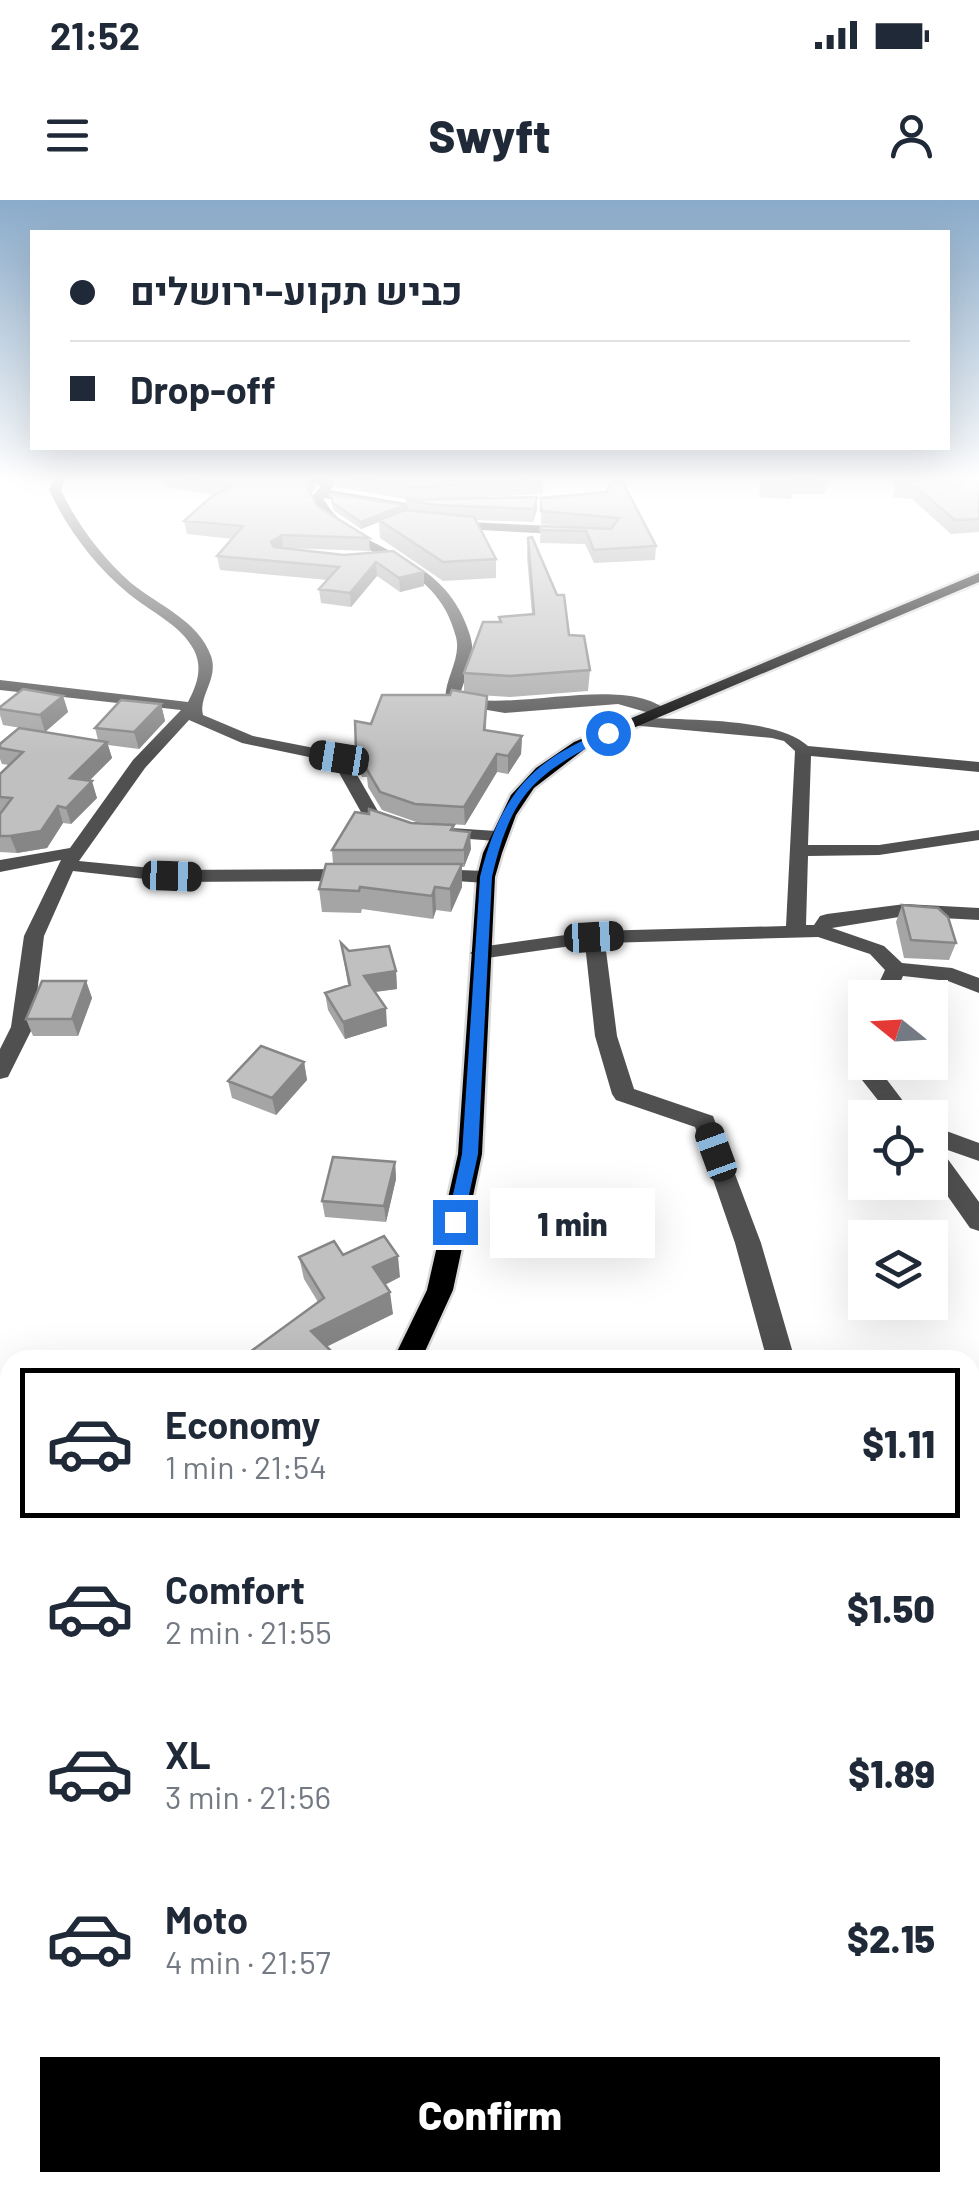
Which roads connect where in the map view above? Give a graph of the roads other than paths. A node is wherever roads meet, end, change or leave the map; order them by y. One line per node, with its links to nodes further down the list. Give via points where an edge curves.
1 (115, 570): 5 (street, via 170,615 204,655 206,686)
2 (417, 570): 6 (street, via 449,596 465,645 451,700 483,710 630,698)
3 (979, 577): 6 (main road)
4 (0, 686): 5 (street)
5 (193, 706): 13 (street, via 196,718 215,729 339,758 372,816 413,831); 15 (street, via 139,764)
6 (660, 711): 7 (main road)
7 (636, 722): 8 (street, via 773,733); 13 (main road, via 546,766 507,809)
8 (803, 750): 9 (street); 14 (street)
9 (959, 765): 10 (street); 11 (street)
10 (979, 767)
11 (979, 783)
12 (979, 835): 14 (street, via 879,850)
13 (496, 836): 19 (main road)
14 (801, 851): 22 (street)
15 (72, 858): 16 (street); 17 (street, via 172,876); 31 (street, via 34,936)
16 (0, 866)
17 (384, 874)
18 (418, 875): 19 (street)
19 (486, 877): 24 (main road)
20 (979, 914): 21 (street, via 905,910 827,920)
21 (820, 931): 22 (street); 25 (street, via 877,950)
22 (796, 932): 23 (street)
23 (594, 937): 24 (street); 40 (street, via 606,1036 624,1094 705,1122)
24 (480, 953): 39 (main road, via 470,1154 440,1290)
25 (896, 969): 27 (street); 28 (street)
26 (979, 971): 27 (street)
27 (952, 975): 29 (street)
28 (891, 980)
29 (979, 986)
30 (0, 1018): 31 (street)
31 (22, 1027): 32 (street)
32 (0, 1071)
33 (875, 1080): 34 (street)
34 (890, 1100)
35 (948, 1141): 36 (street)
36 (979, 1152)
37 (948, 1177): 38 (street)
38 (979, 1221)
39 (412, 1350)
40 (778, 1350)

